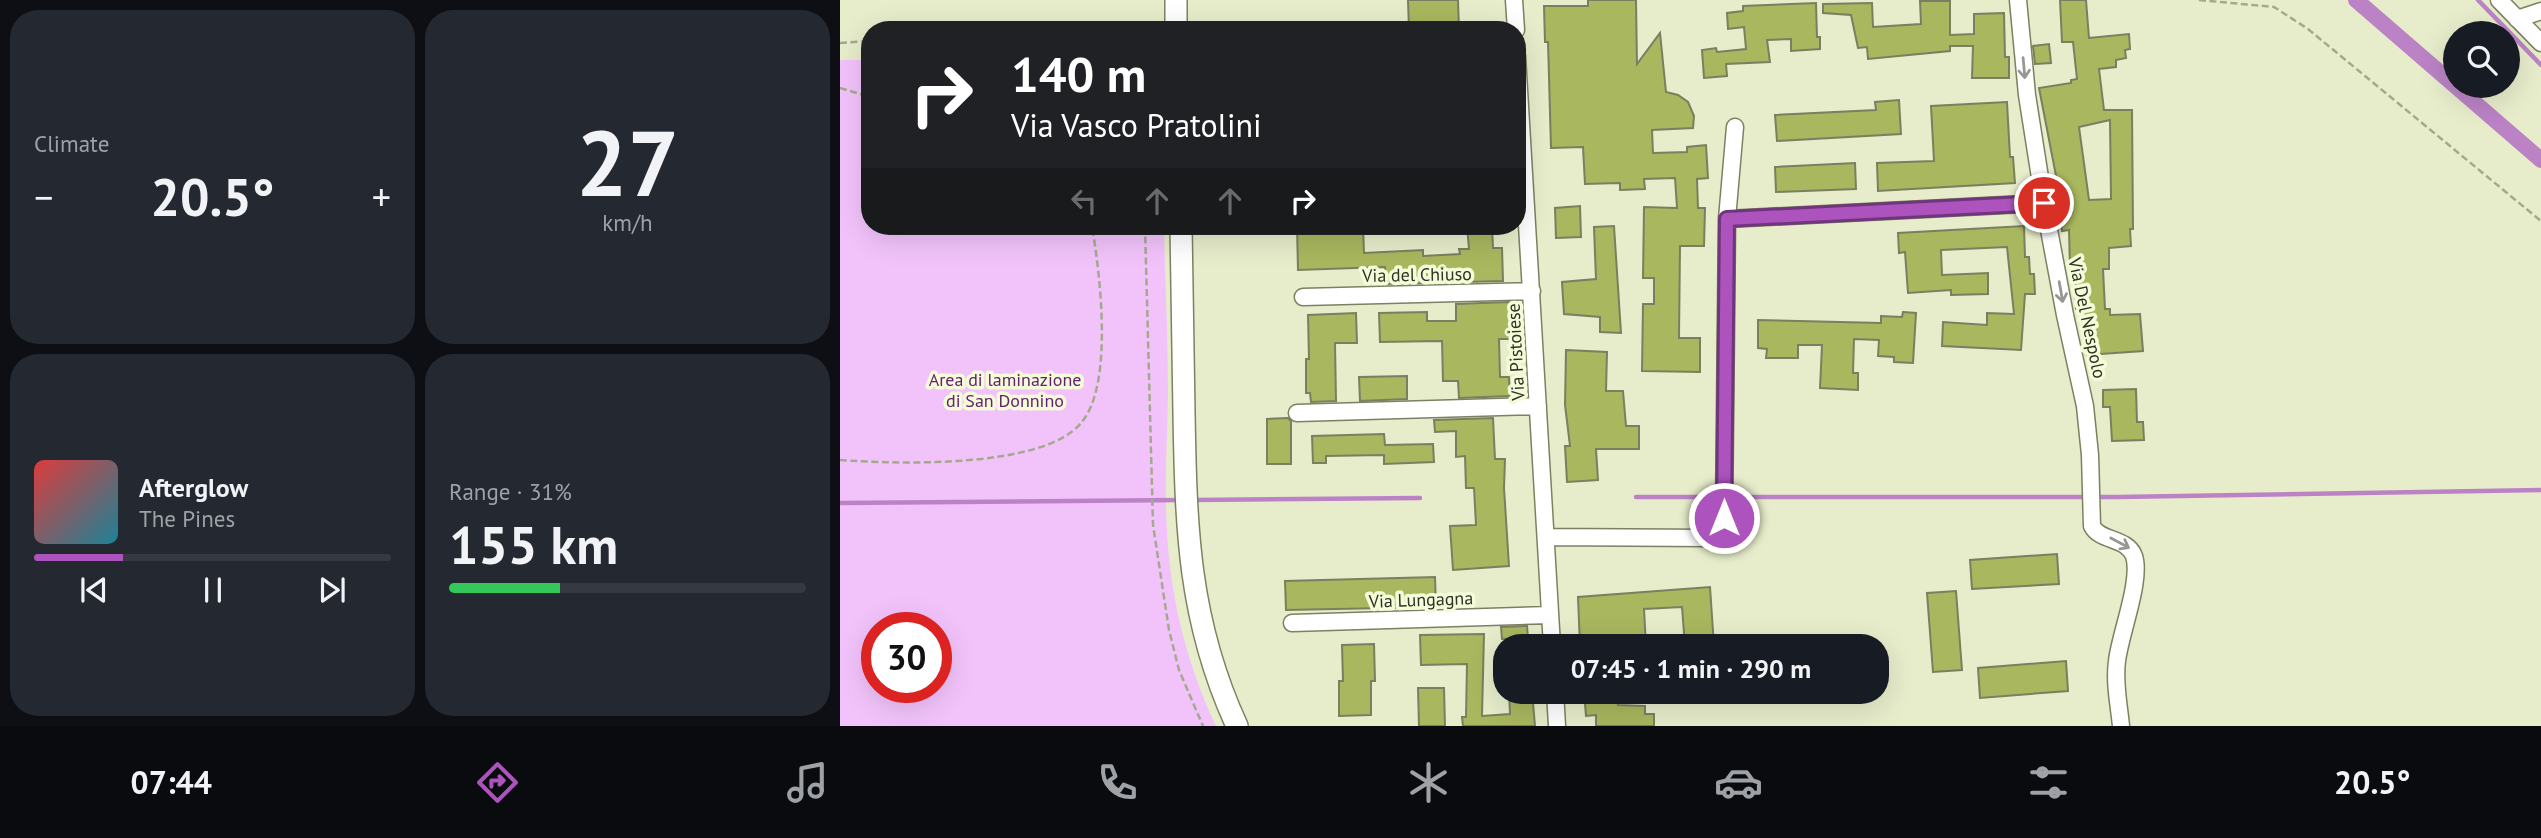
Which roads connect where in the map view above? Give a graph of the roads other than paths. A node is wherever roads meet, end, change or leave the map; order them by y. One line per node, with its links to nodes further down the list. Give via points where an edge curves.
1 (1176, 0): 7 (main road)
2 (1514, 0): 8 (street)
3 (2018, 0): 12 (street, Via Del Nespolo, one-way to 12)
4 (2499, 0): 6 (street)
5 (2541, 10): 6 (street)
6 (2517, 19): 9 (street)
7 (1176, 21)
8 (1515, 21)
9 (2541, 44)
10 (1735, 127): 13 (street)
11 (1526, 197): 15 (street, Via Pistoiese)
12 (2044, 203): 13 (street); 26 (street, Via Del Nespolo, one-way to 26, via 2082,389 2092,521 2095,531 2130,549 2135,559 2117,660)
13 (1727, 219): 19 (street, via 1723,527 1710,538)
14 (1181, 235): 24 (main road, via 1185,470 1192,577 1219,682)
15 (1532, 291): 16 (street, Via del Chiuso); 17 (street, Via Pistoiese)
16 (1303, 297)
17 (1538, 406): 18 (street); 19 (street, Via Pistoiese)
18 (1297, 413)
19 (1546, 537): 20 (street, Via Pistoiese)
20 (1550, 615): 21 (street, Via Lungagna); 22 (street, Via Pistoiese)
21 (1292, 623)
22 (1551, 634)
23 (1556, 704): 25 (street)
24 (1237, 726)
25 (1557, 726)
26 (2121, 726)

